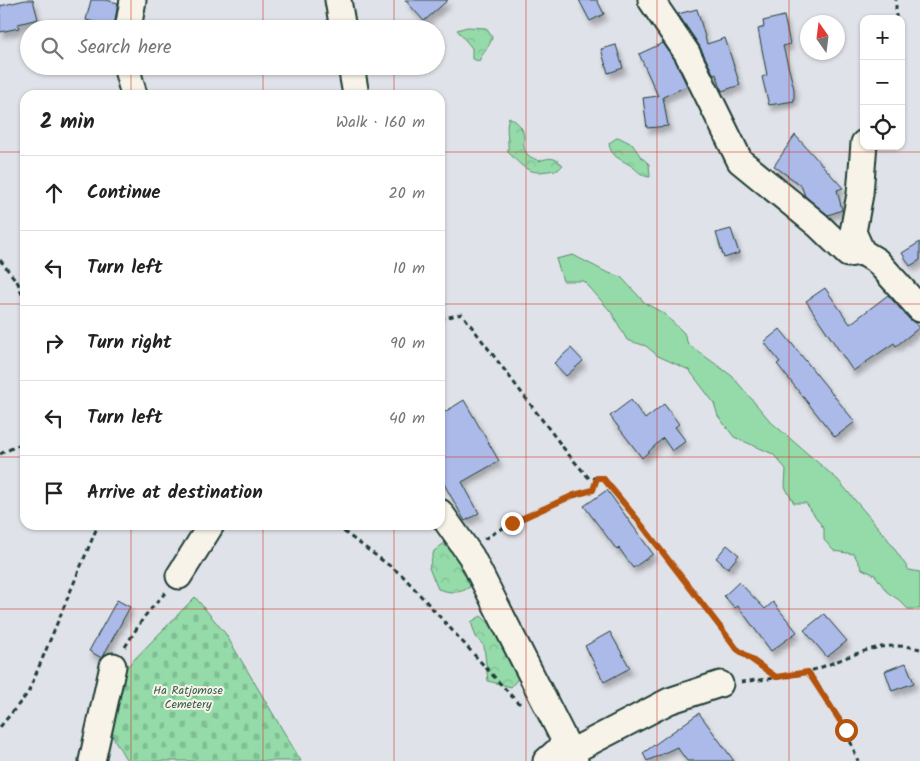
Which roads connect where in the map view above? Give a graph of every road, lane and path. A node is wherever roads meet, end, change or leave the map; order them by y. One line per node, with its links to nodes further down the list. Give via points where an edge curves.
1 (133, 0): 6 (street)
2 (338, 0): 7 (street)
3 (651, 0): 13 (street, via 686,53 740,161 848,254)
4 (896, 0): 5 (path)
5 (896, 15)
6 (130, 20)
7 (341, 20)
8 (128, 75): 10 (street)
9 (352, 75): 11 (street)
10 (133, 90)
11 (355, 90)
12 (863, 150): 13 (street, via 853,232)
13 (862, 252): 16 (street, via 877,262)
14 (0, 260): 15 (path)
15 (20, 289)
16 (920, 309)
17 (445, 318): 20 (path, via 462,314 568,454 589,478)
18 (20, 444): 19 (path)
19 (0, 454)
20 (597, 478): 25 (path, via 593,490 574,495 512,523); 30 (path, via 603,478 637,519 737,649)
21 (445, 519): 25 (street)
22 (96, 530): 34 (path, via 28,693)
23 (208, 530): 26 (street)
24 (342, 530): 33 (path, via 402,576 517,702 532,711)
25 (466, 550): 33 (street)
26 (179, 576): 28 (path, via 144,617)
27 (920, 649): 29 (path, via 903,645 883,647 860,652)
28 (113, 666): 36 (street)
29 (808, 672): 30 (path); 38 (path, via 846,730)
30 (776, 677): 31 (path)
31 (760, 680)
32 (720, 684): 35 (street, via 669,701)
33 (547, 708): 35 (street)
34 (0, 727)
35 (570, 753): 37 (street)
36 (92, 761)
37 (546, 761)
38 (858, 761)

